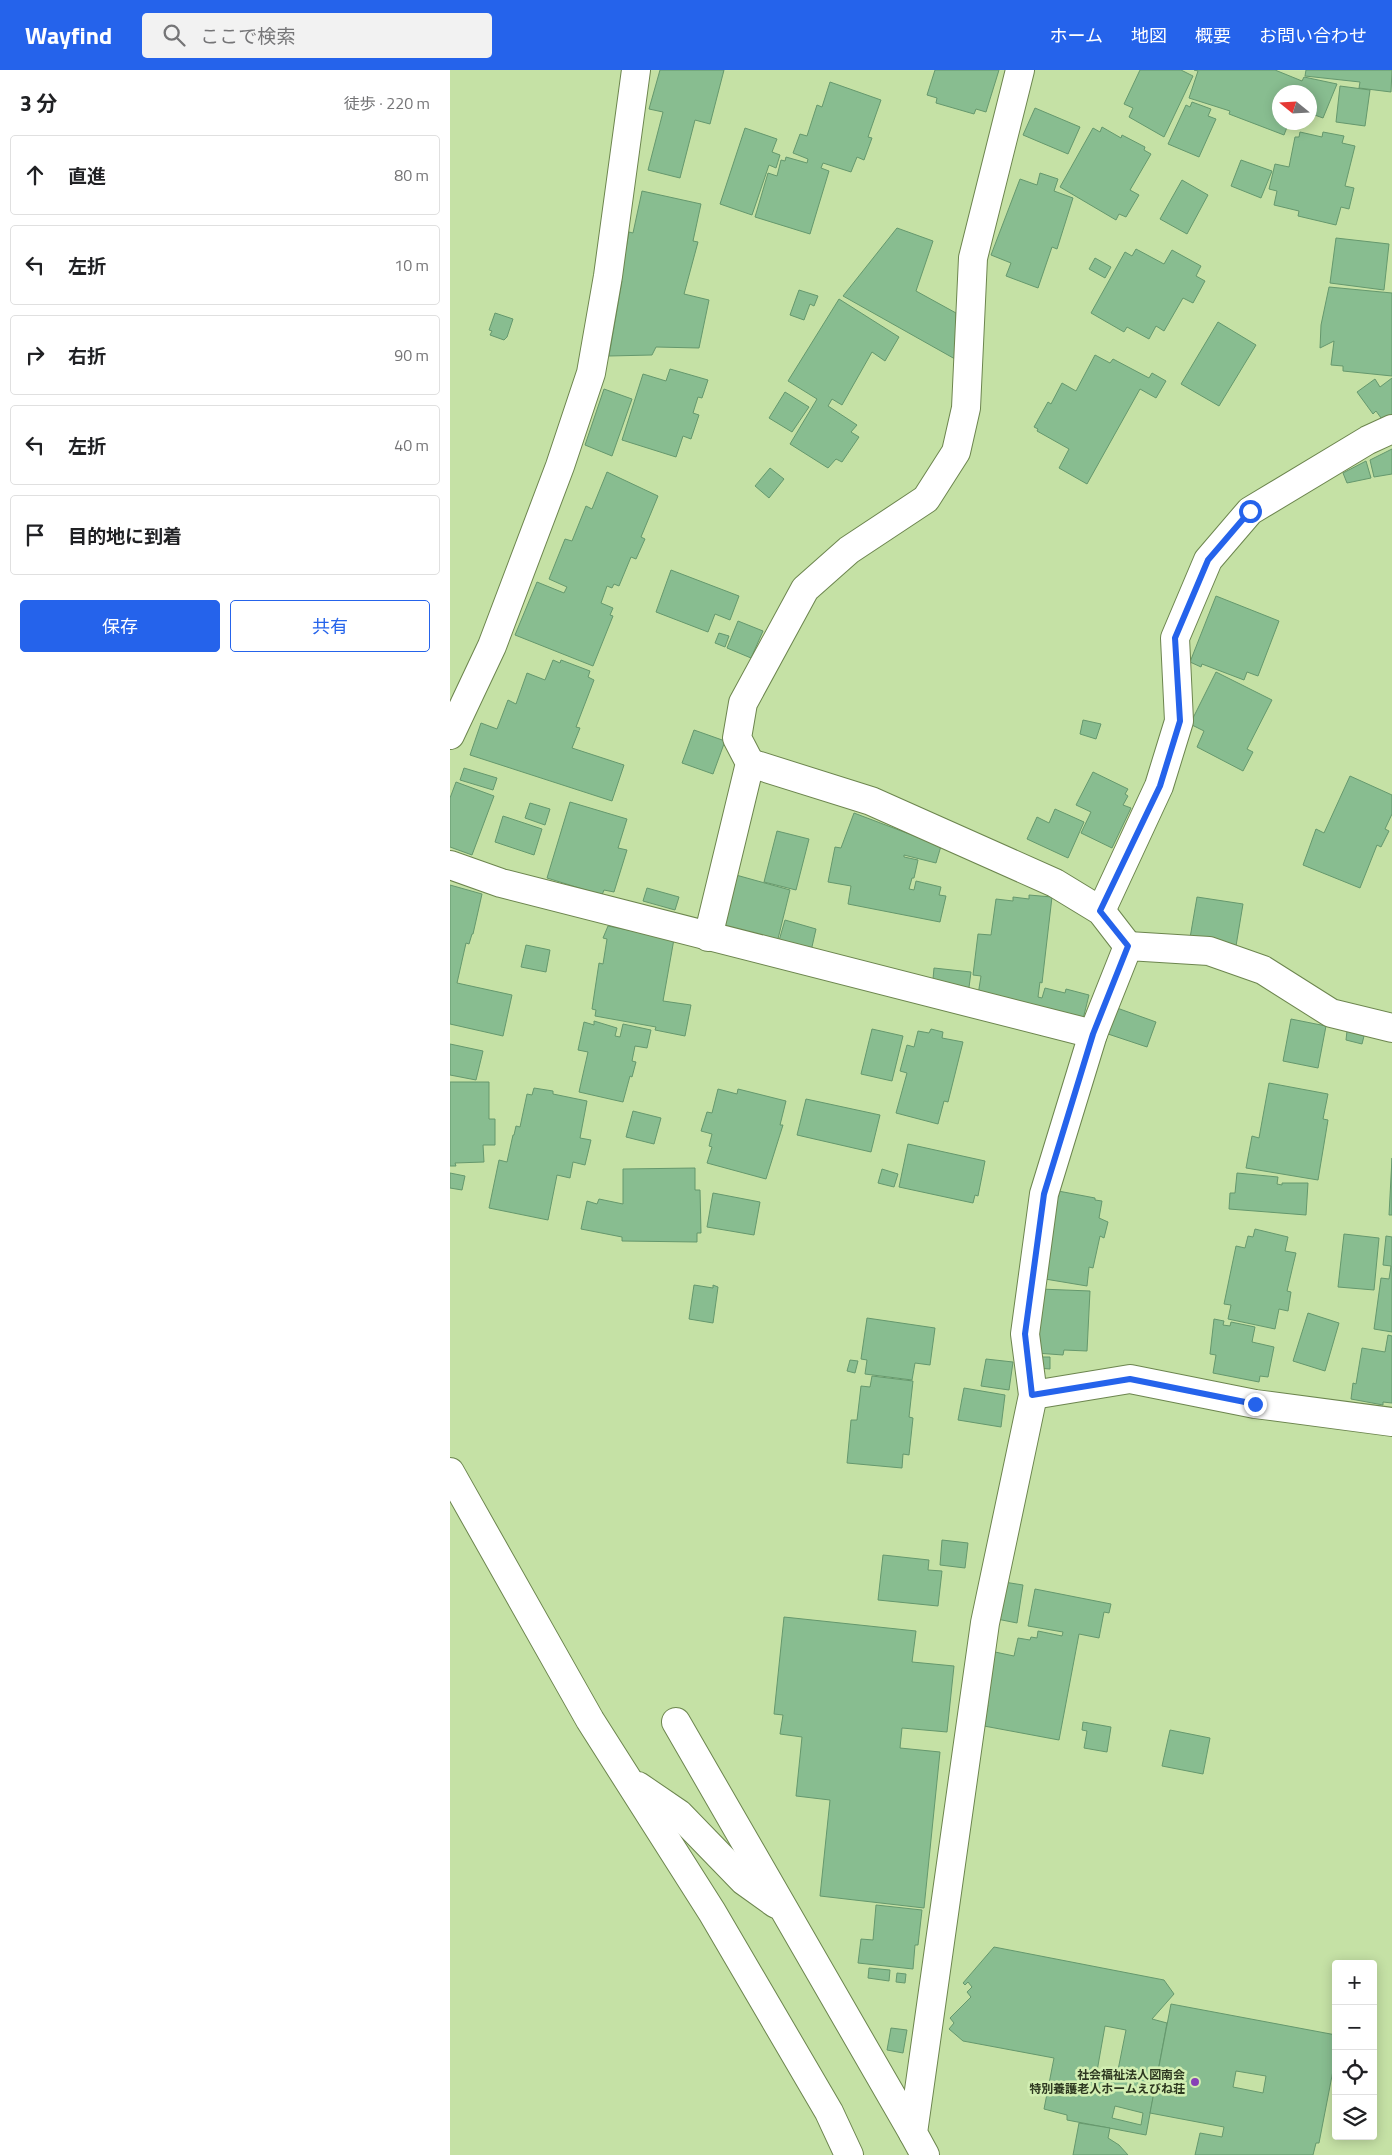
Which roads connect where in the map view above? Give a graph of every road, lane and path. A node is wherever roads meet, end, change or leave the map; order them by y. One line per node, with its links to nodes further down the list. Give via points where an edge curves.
1 (636, 70): 4 (street, via 608,276 591,373 560,466 492,646)
2 (1020, 70): 5 (street, via 974,258 966,408 956,452 926,500 849,550 805,589 743,703 736,738)
3 (1392, 429): 7 (street, via 1250,511 1208,560 1175,638 1180,721 1160,786)
4 (450, 735)
5 (750, 763): 7 (street, via 871,801 1055,883); 8 (street)
6 (450, 865): 8 (street, via 501,883)
7 (1100, 911): 9 (street)
8 (708, 937): 11 (street)
9 (1128, 946): 10 (street, via 1209,951 1263,970 1331,1014); 11 (street)
10 (1392, 1028)
11 (1093, 1034): 12 (street, via 1044,1194 1025,1334)
12 (1032, 1395): 13 (street, via 1130,1379 1255,1404); 19 (street, via 985,1622)
13 (1392, 1422)
14 (450, 1454): 15 (street)
15 (453, 1478): 17 (street, via 590,1720)
16 (676, 1722): 18 (street)
17 (628, 1779): 18 (street, via 679,1814 744,1881); 20 (street, via 712,1912 829,2112)
18 (784, 1909): 19 (street)
19 (919, 2144)
20 (849, 2155)

